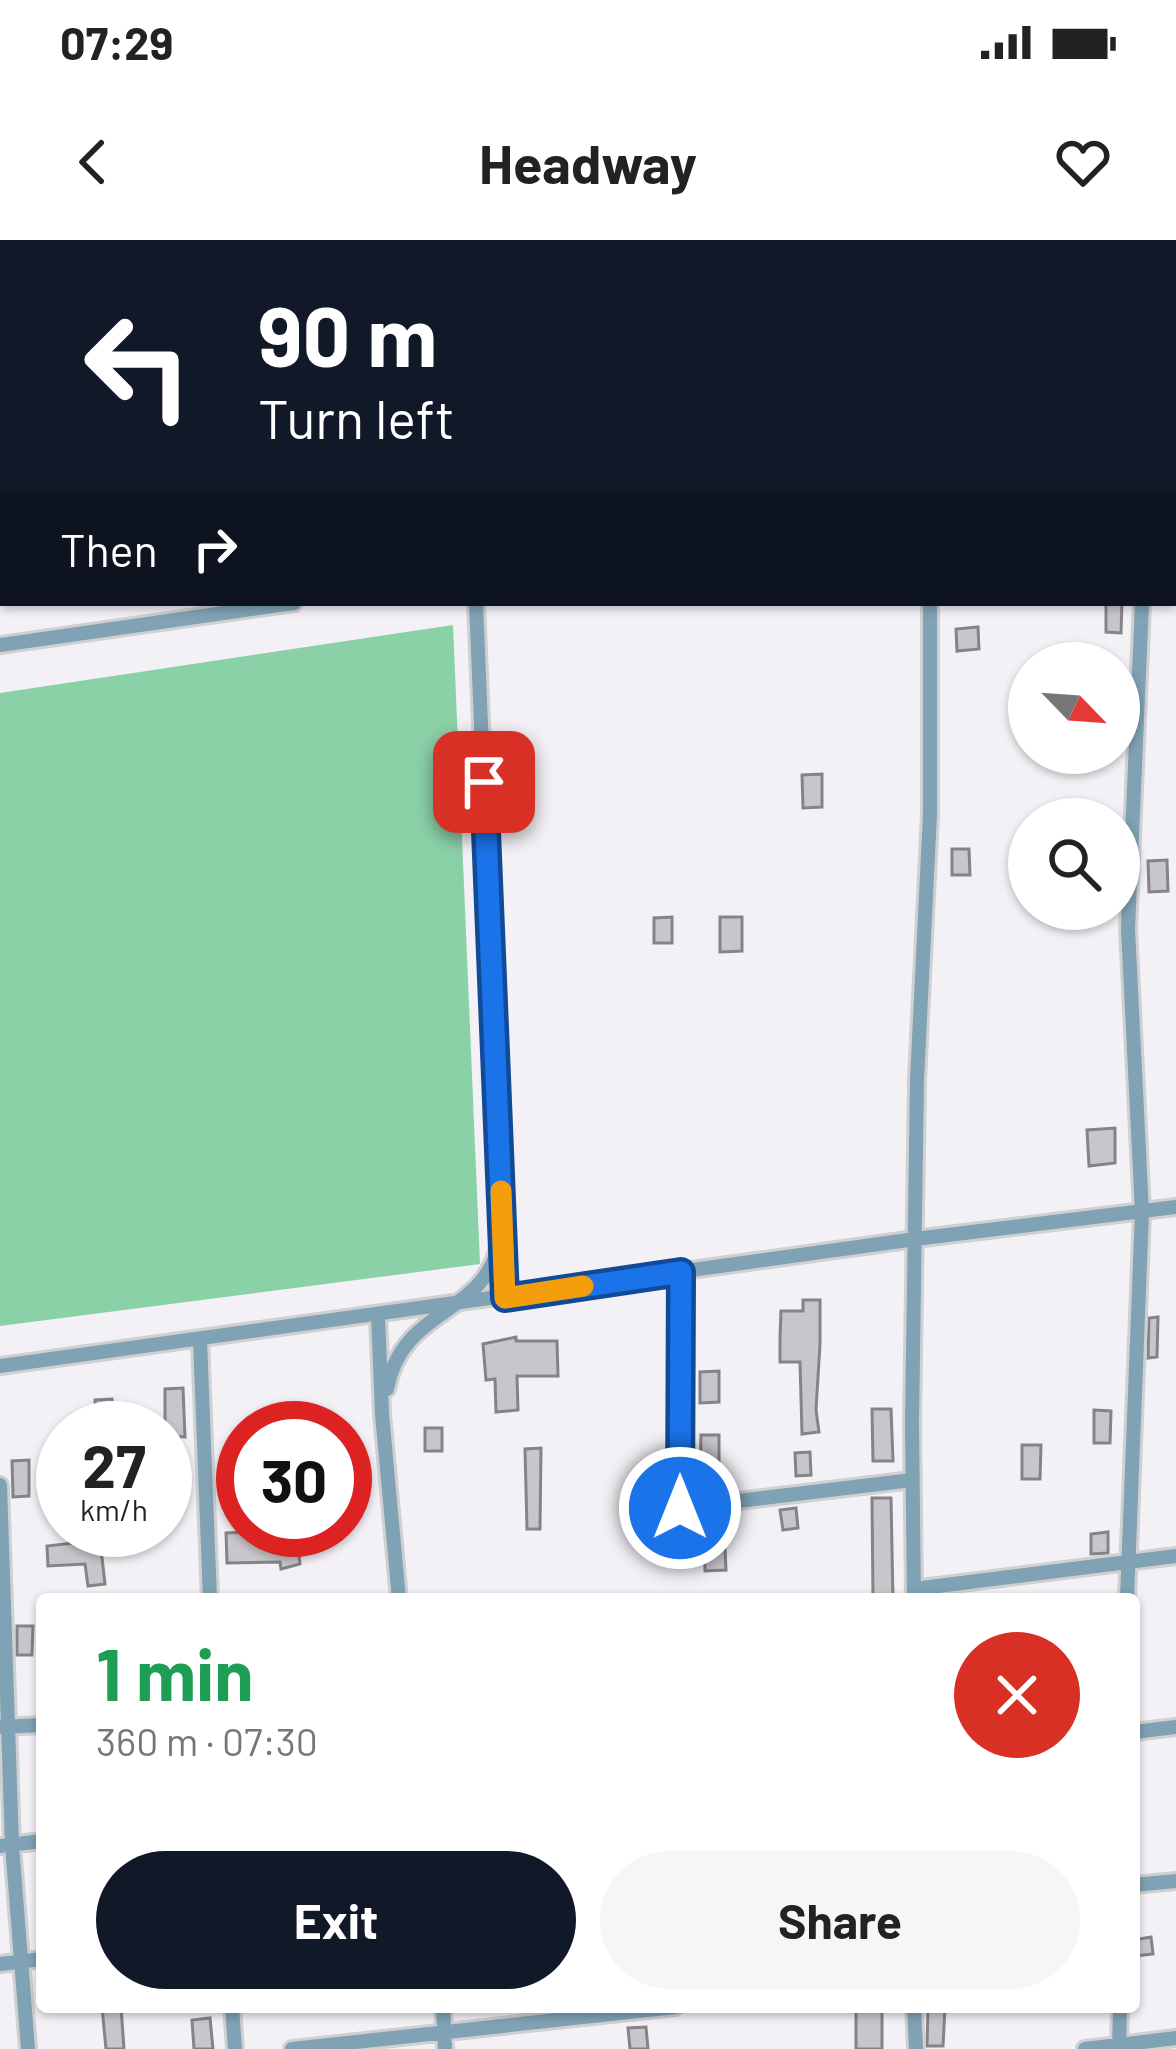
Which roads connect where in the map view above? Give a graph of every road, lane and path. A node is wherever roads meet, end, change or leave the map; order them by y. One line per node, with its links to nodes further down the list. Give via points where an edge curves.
1 (273, 606): 5 (street)
2 (476, 606): 8 (street)
3 (931, 606): 9 (street)
4 (1142, 606): 7 (street, via 1129,929)
5 (0, 645)
6 (1176, 1207): 7 (street)
7 (1142, 1212): 9 (street); 20 (street)
8 (502, 1231): 11 (street); 12 (street, via 485,1280)
9 (915, 1239): 10 (street); 17 (street)
10 (681, 1272): 11 (street); 17 (street, via 680,1508)
11 (505, 1298): 12 (street)
12 (452, 1306): 13 (street); 16 (street, via 401,1349)
13 (378, 1316): 14 (street); 16 (street)
14 (200, 1340): 15 (street); 21 (street)
15 (0, 1366)
16 (382, 1414): 22 (street)
17 (912, 1480): 23 (street)
18 (0, 1485): 26 (street)
19 (1176, 1556): 20 (street)
20 (1127, 1562): 24 (street); 25 (street)
21 (210, 1593)
22 (398, 1593)
23 (914, 1593)
24 (921, 1593)
25 (1127, 1593)
26 (3, 1609): 28 (street)
27 (36, 1725): 28 (street)
28 (4, 1726): 32 (street)
29 (1176, 1727): 30 (street)
30 (1140, 1731)
31 (36, 1842): 32 (street)
32 (6, 1846): 36 (street)
33 (1176, 1880): 34 (street)
34 (1140, 1884)
35 (36, 1960): 36 (street)
36 (22, 1961): 37 (street); 46 (street)
37 (0, 1964)
38 (232, 2013): 47 (street)
39 (444, 2013): 43 (street)
40 (615, 2013): 43 (street)
41 (914, 2013): 50 (street)
42 (1120, 2013): 45 (street)
43 (445, 2030): 48 (street); 49 (street)
44 (1176, 2038): 45 (street)
45 (1119, 2047): 51 (street)
46 (28, 2049)
47 (235, 2049)
48 (292, 2049)
49 (445, 2049)
50 (916, 2049)
51 (1085, 2049)

